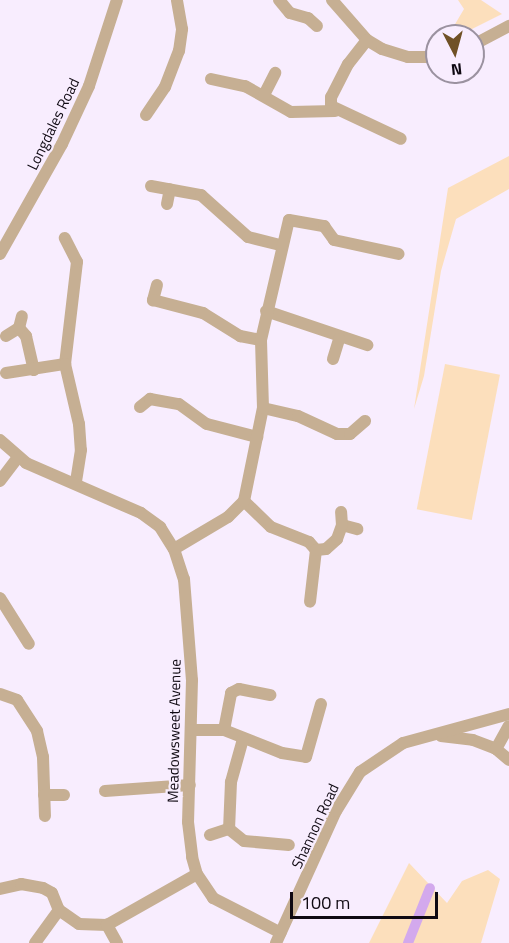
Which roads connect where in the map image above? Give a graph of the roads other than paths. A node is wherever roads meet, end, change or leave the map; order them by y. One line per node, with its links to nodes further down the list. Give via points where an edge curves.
1 (117, 0): 21 (street, Longdales Road, via 90,86)
2 (177, 0): 14 (street, via 182,29 179,51 165,87)
3 (279, 0): 5 (street, via 290,13 308,18)
4 (332, 0): 8 (street)
5 (317, 26)
6 (509, 26): 7 (street)
7 (485, 39)
8 (367, 40): 9 (street, via 396,54); 13 (street, via 348,64 331,97)
9 (425, 56)
10 (275, 73): 12 (street)
11 (211, 79): 12 (street)
12 (264, 95): 13 (street, via 291,112)
13 (335, 111): 15 (street)
14 (146, 115)
15 (401, 139)
16 (151, 186): 17 (street)
17 (170, 189): 18 (street); 20 (street, via 201,195 248,237)
18 (167, 204)
19 (65, 238): 30 (street, via 77,262)
20 (280, 245): 22 (street, via 289,220 297,219 324,226 334,240); 24 (street)
21 (0, 254)
22 (399, 254)
23 (157, 285): 27 (street, via 153,300 203,313 240,336)
24 (266, 311): 26 (street, via 313,325); 27 (street)
25 (6, 336): 31 (street, via 21,322)
26 (339, 339): 28 (street); 29 (street)
27 (261, 340): 34 (street)
28 (367, 345)
29 (333, 359)
30 (64, 363): 31 (street); 40 (street, via 79,424 81,450)
31 (34, 370): 32 (street)
32 (6, 373)
33 (140, 407): 36 (street, via 150,399 179,404 207,424)
34 (263, 408): 35 (street, via 297,416 337,434 350,434); 36 (street)
35 (365, 421)
36 (257, 437): 41 (street)
37 (0, 440): 38 (street, Meadowsweet Avenue)
38 (18, 457): 39 (street); 40 (street, Meadowsweet Avenue)
39 (0, 481)
40 (76, 482): 45 (street, Meadowsweet Avenue, via 151,520)
41 (244, 501): 45 (street, via 228,517); 46 (street, via 271,527 309,542)
42 (341, 512): 43 (street)
43 (342, 525): 44 (street); 46 (street, via 333,545)
44 (357, 529)
45 (174, 549): 57 (street, Meadowsweet Avenue, via 184,579)
46 (316, 550): 48 (street)
47 (0, 598): 49 (street)
48 (310, 602)
49 (29, 644)
50 (0, 694): 66 (street, via 17,700 37,731 43,758)
51 (270, 694): 58 (street, via 239,689 231,693)
52 (321, 704): 60 (street, via 306,757)
53 (509, 714): 54 (street, Shannon Road)
54 (493, 717): 55 (street, Shannon Road); 56 (street)
55 (477, 722): 59 (street, Shannon Road); 61 (street)
56 (509, 725): 62 (street)
57 (192, 730): 58 (street); 64 (street, Meadowsweet Avenue)
58 (224, 730): 60 (street)
59 (441, 736): 61 (street); 76 (street, Shannon Road, via 403,743 360,772 336,811)
60 (243, 739): 69 (street, via 231,782)
61 (473, 740): 62 (street)
62 (496, 749): 63 (street)
63 (509, 760)
64 (190, 786): 65 (street); 72 (street, Meadowsweet Avenue, via 189,841)
65 (105, 791)
66 (44, 795): 67 (street); 68 (street)
67 (64, 795)
68 (45, 816)
69 (229, 829): 70 (street); 71 (street, via 255,843)
70 (210, 835)
71 (289, 845)
72 (197, 874): 75 (street); 76 (street, Meadowsweet Avenue, via 213,898)
73 (0, 890): 74 (street, via 21,884 43,888 51,892)
74 (59, 910): 75 (street, via 79,924); 77 (street)
75 (107, 925): 78 (street)
76 (279, 938)
77 (35, 943)
78 (117, 943)

